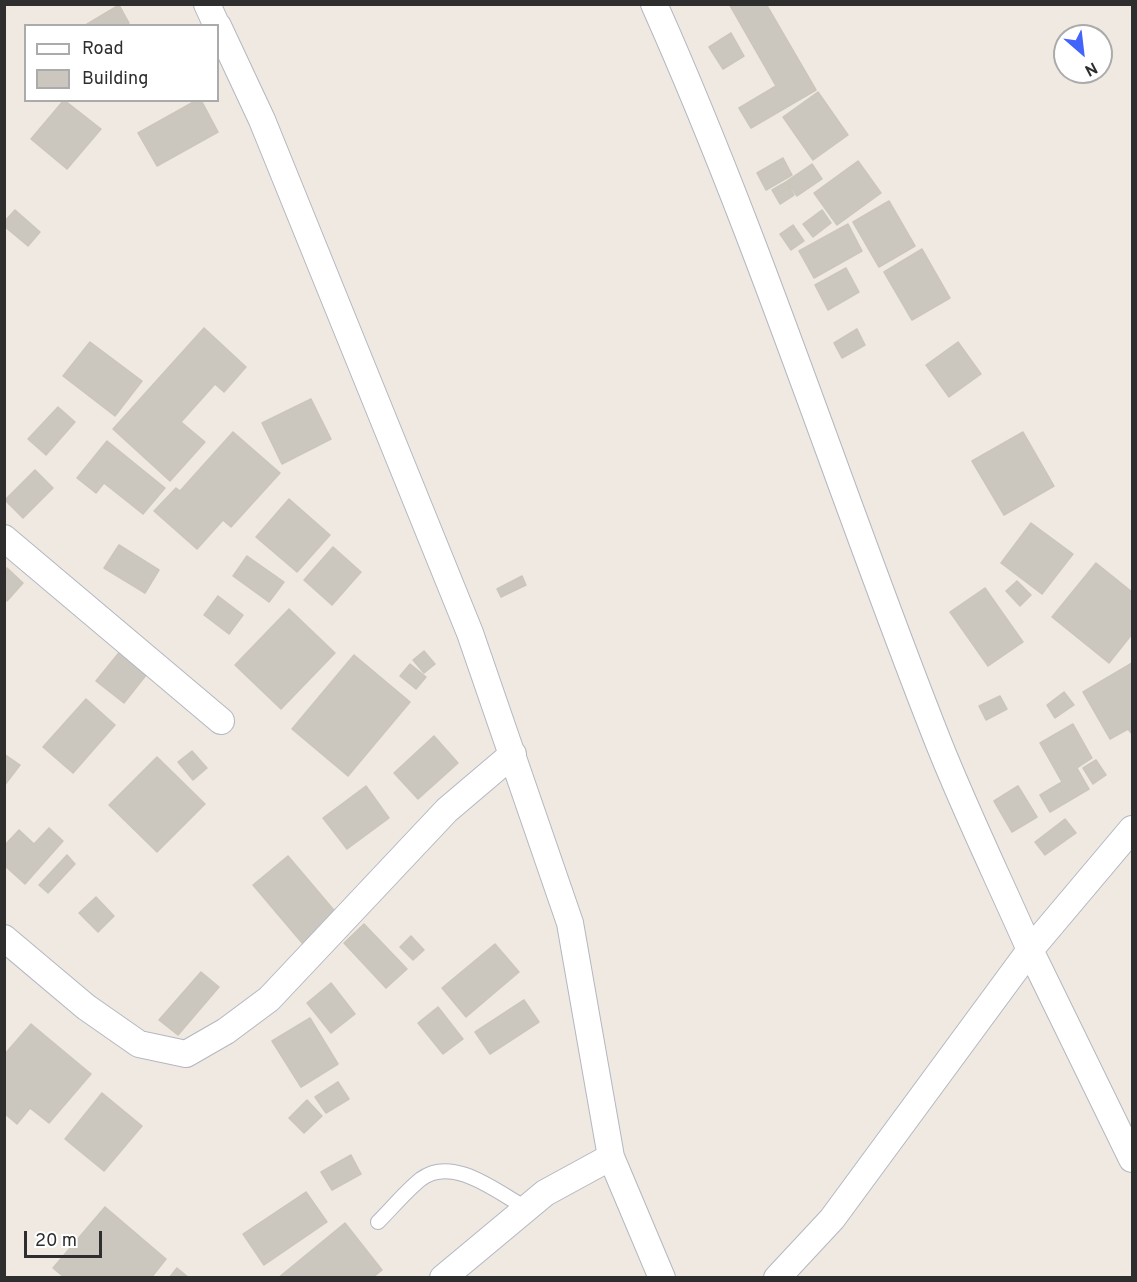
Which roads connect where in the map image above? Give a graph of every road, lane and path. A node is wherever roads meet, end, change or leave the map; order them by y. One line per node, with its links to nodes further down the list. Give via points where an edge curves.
1 (207, 4): 3 (street)
2 (654, 4): 10 (street, via 713,140 940,746)
3 (216, 24)
4 (219, 30): 7 (street, via 262,120 470,633)
5 (4, 538): 6 (street)
6 (221, 721)
7 (513, 754): 9 (street, via 447,810 269,999 186,1053 139,1044 86,1007); 11 (street, via 570,923)
8 (1132, 828): 10 (street)
9 (4, 938)
10 (1030, 950): 12 (street); 17 (street, via 832,1219)
11 (612, 1157): 13 (street, via 545,1192); 16 (street)
12 (1132, 1159)
13 (526, 1208): 14 (lane, via 448,1170 422,1178); 15 (street)
14 (378, 1222)
15 (443, 1278)
16 (662, 1278)
17 (777, 1278)

